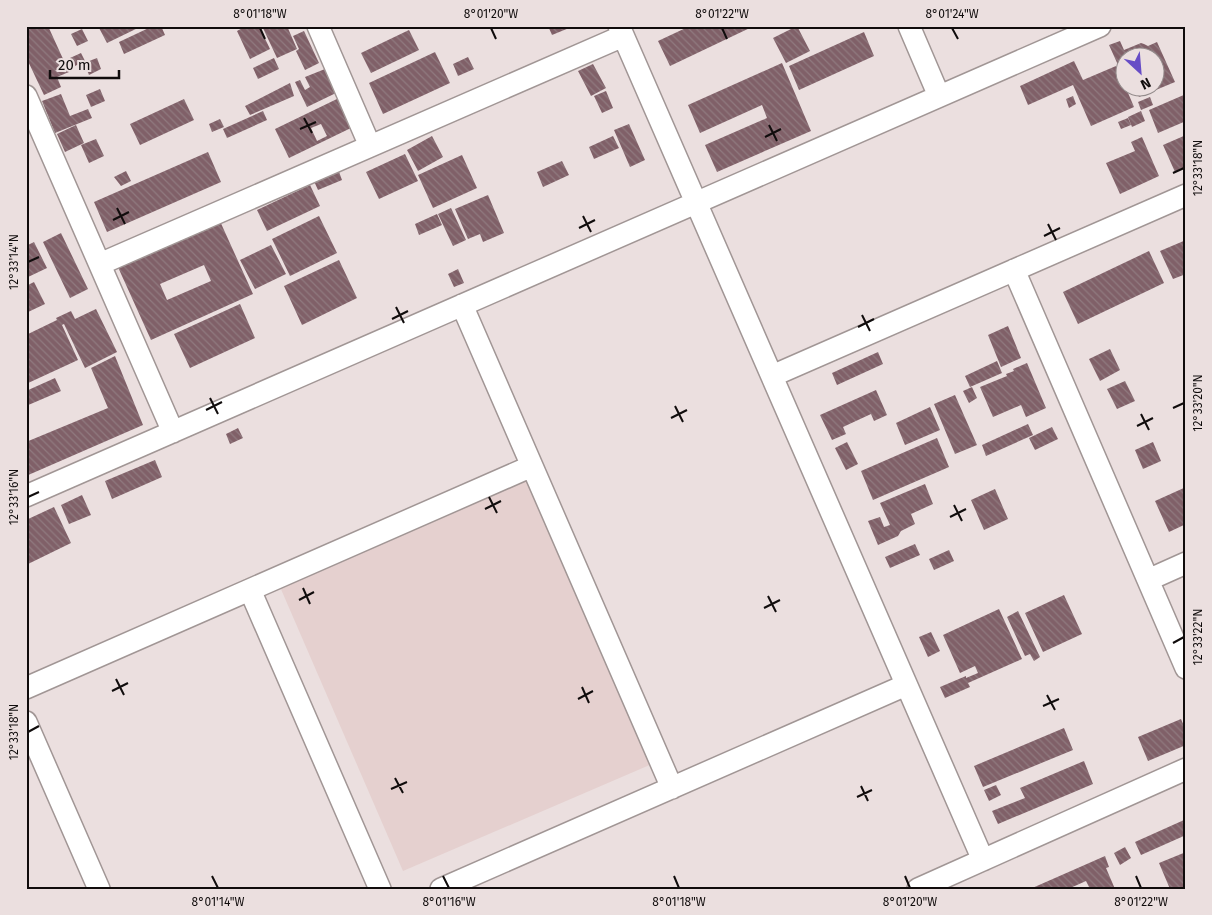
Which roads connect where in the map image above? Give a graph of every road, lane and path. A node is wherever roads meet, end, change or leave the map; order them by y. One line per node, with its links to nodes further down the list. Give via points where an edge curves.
1 (318, 26): 7 (street)
2 (909, 26): 6 (street)
3 (1100, 26): 6 (street)
4 (621, 31): 7 (street); 9 (street)
5 (26, 96): 10 (street)
6 (939, 96): 9 (street)
7 (370, 146): 10 (street)
8 (1186, 195): 11 (street)
9 (696, 203): 12 (street); 13 (street)
10 (100, 264): 14 (street)
11 (1014, 270): 13 (street); 18 (street)
12 (462, 305): 14 (street); 15 (street)
13 (772, 376): 21 (street)
14 (173, 432): 16 (street)
15 (532, 466): 19 (street); 25 (street)
16 (26, 496)
17 (1186, 563): 18 (street)
18 (1148, 580): 20 (street)
19 (250, 590): 22 (street); 28 (street)
20 (1186, 668)
21 (906, 685): 25 (street); 26 (street)
22 (26, 688)
23 (26, 722): 27 (street)
24 (1186, 769): 26 (street)
25 (672, 788): 29 (street)
26 (983, 860): 30 (street)
27 (99, 889)
28 (380, 889)
29 (441, 889)
30 (918, 889)

